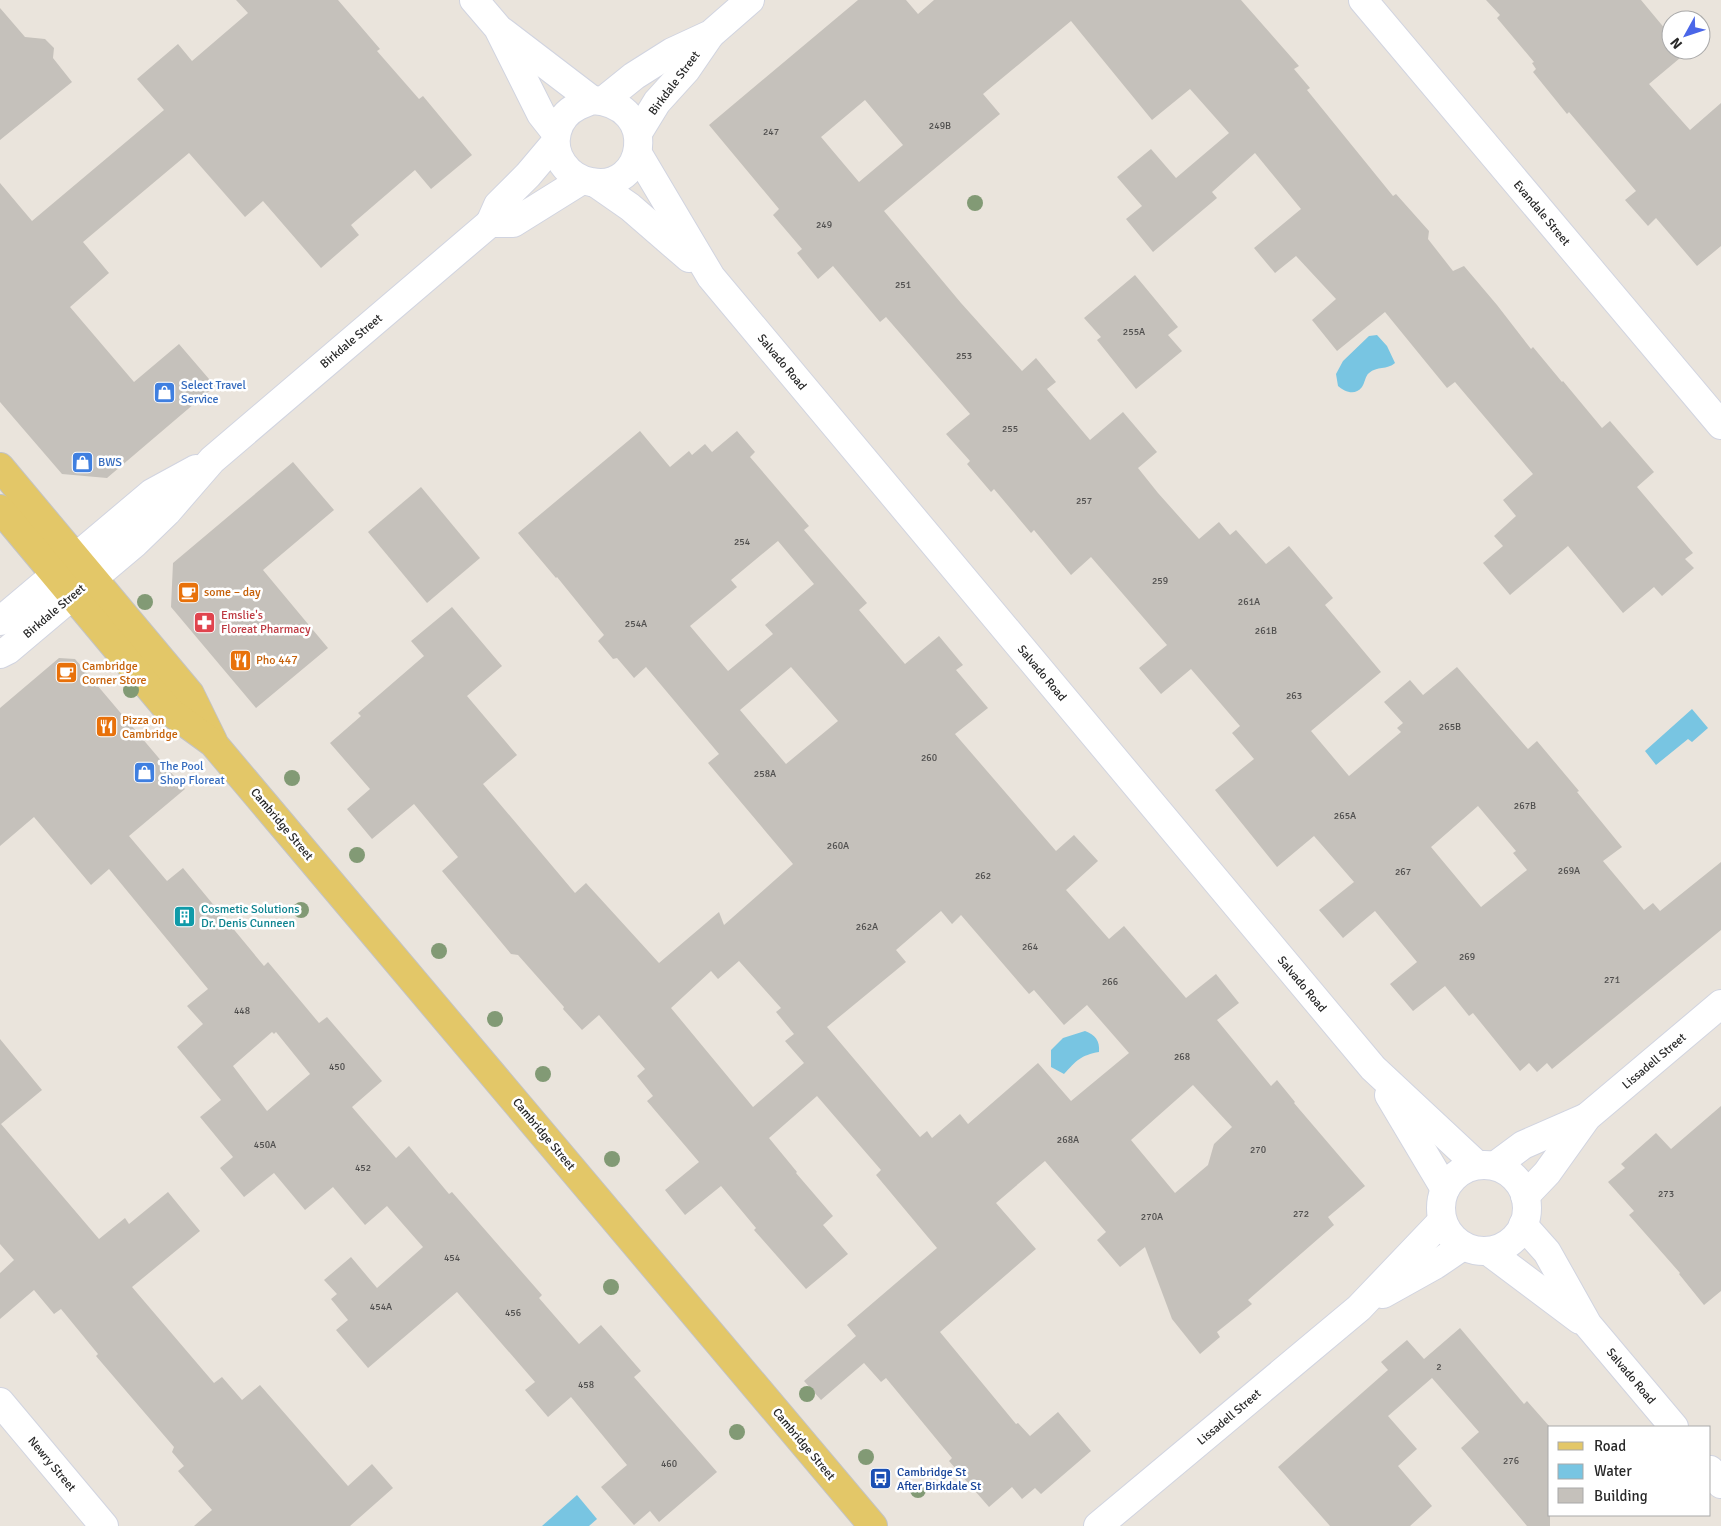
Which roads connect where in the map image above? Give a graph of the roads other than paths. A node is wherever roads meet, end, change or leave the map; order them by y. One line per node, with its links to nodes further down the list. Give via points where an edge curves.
1 (474, 0): 4 (street)
2 (750, 0): 5 (street, Birkdale Street)
3 (1363, 0): 12 (street, Evandale Street)
4 (498, 28): 6 (street); 7 (street)
5 (711, 34): 6 (street, Birkdale Street, via 672,52); 8 (street, Birkdale Street, via 686,70 657,102)
6 (597, 101): 7 (street, via 577,106 564,118); 8 (street, via 615,104 630,116)
7 (555, 138): 9 (street, via 557,154 564,165); 10 (street, Birkdale Street, via 528,175 498,205)
8 (638, 143): 9 (street, via 634,163 624,174 612,181); 11 (street, Salvado Road)
9 (589, 182): 10 (street, via 513,222); 11 (street, Salvado Road, via 630,207)
10 (490, 223): 13 (street, Birkdale Street)
11 (711, 278): 24 (street, Salvado Road)
12 (1721, 425)
13 (212, 460): 16 (street, Birkdale Street, via 152,493); 18 (street, Birkdale Street, via 167,512)
14 (0, 466): 16 (main road, Cambridge Street)
15 (0, 509): 17 (main road, Cambridge Street)
16 (76, 557): 17 (street, Birkdale Street); 18 (main road, Cambridge Street)
17 (55, 574): 19 (main road, Cambridge Street); 20 (street, Birkdale Street)
18 (93, 578): 19 (street, Birkdale Street); 22 (main road, Cambridge Street, via 190,694)
19 (73, 595): 21 (street, Birkdale Street); 22 (main road, Cambridge Street, via 169,711)
20 (0, 621)
21 (0, 654)
22 (213, 743): 39 (main road, Cambridge Street)
23 (1721, 1004): 25 (street, Lissadell Street)
24 (1373, 1068): 26 (street, Salvado Road); 27 (street, Salvado Road)
25 (1587, 1117): 26 (street, Lissadell Street); 28 (street, Lissadell Street, via 1547,1173)
26 (1486, 1165): 27 (street, via 1458,1173); 28 (street, via 1515,1178)
27 (1445, 1188): 29 (street, via 1440,1204)
28 (1525, 1196): 30 (street, via 1527,1210)
29 (1442, 1221): 31 (street, via 1450,1236); 32 (street, Lissadell Street)
30 (1523, 1225): 31 (street, via 1515,1238 1502,1247); 33 (street, Salvado Road, via 1547,1252)
31 (1475, 1249): 32 (street, Lissadell Street, via 1435,1265); 33 (street, Salvado Road)
32 (1359, 1308): 40 (street, Lissadell Street)
33 (1588, 1325): 35 (street, Salvado Road)
34 (0, 1402): 38 (street, Newry Street)
35 (1673, 1426)
36 (1711, 1471): 37 (street)
37 (1721, 1484)
38 (104, 1526)
39 (872, 1526)
40 (1098, 1526)

